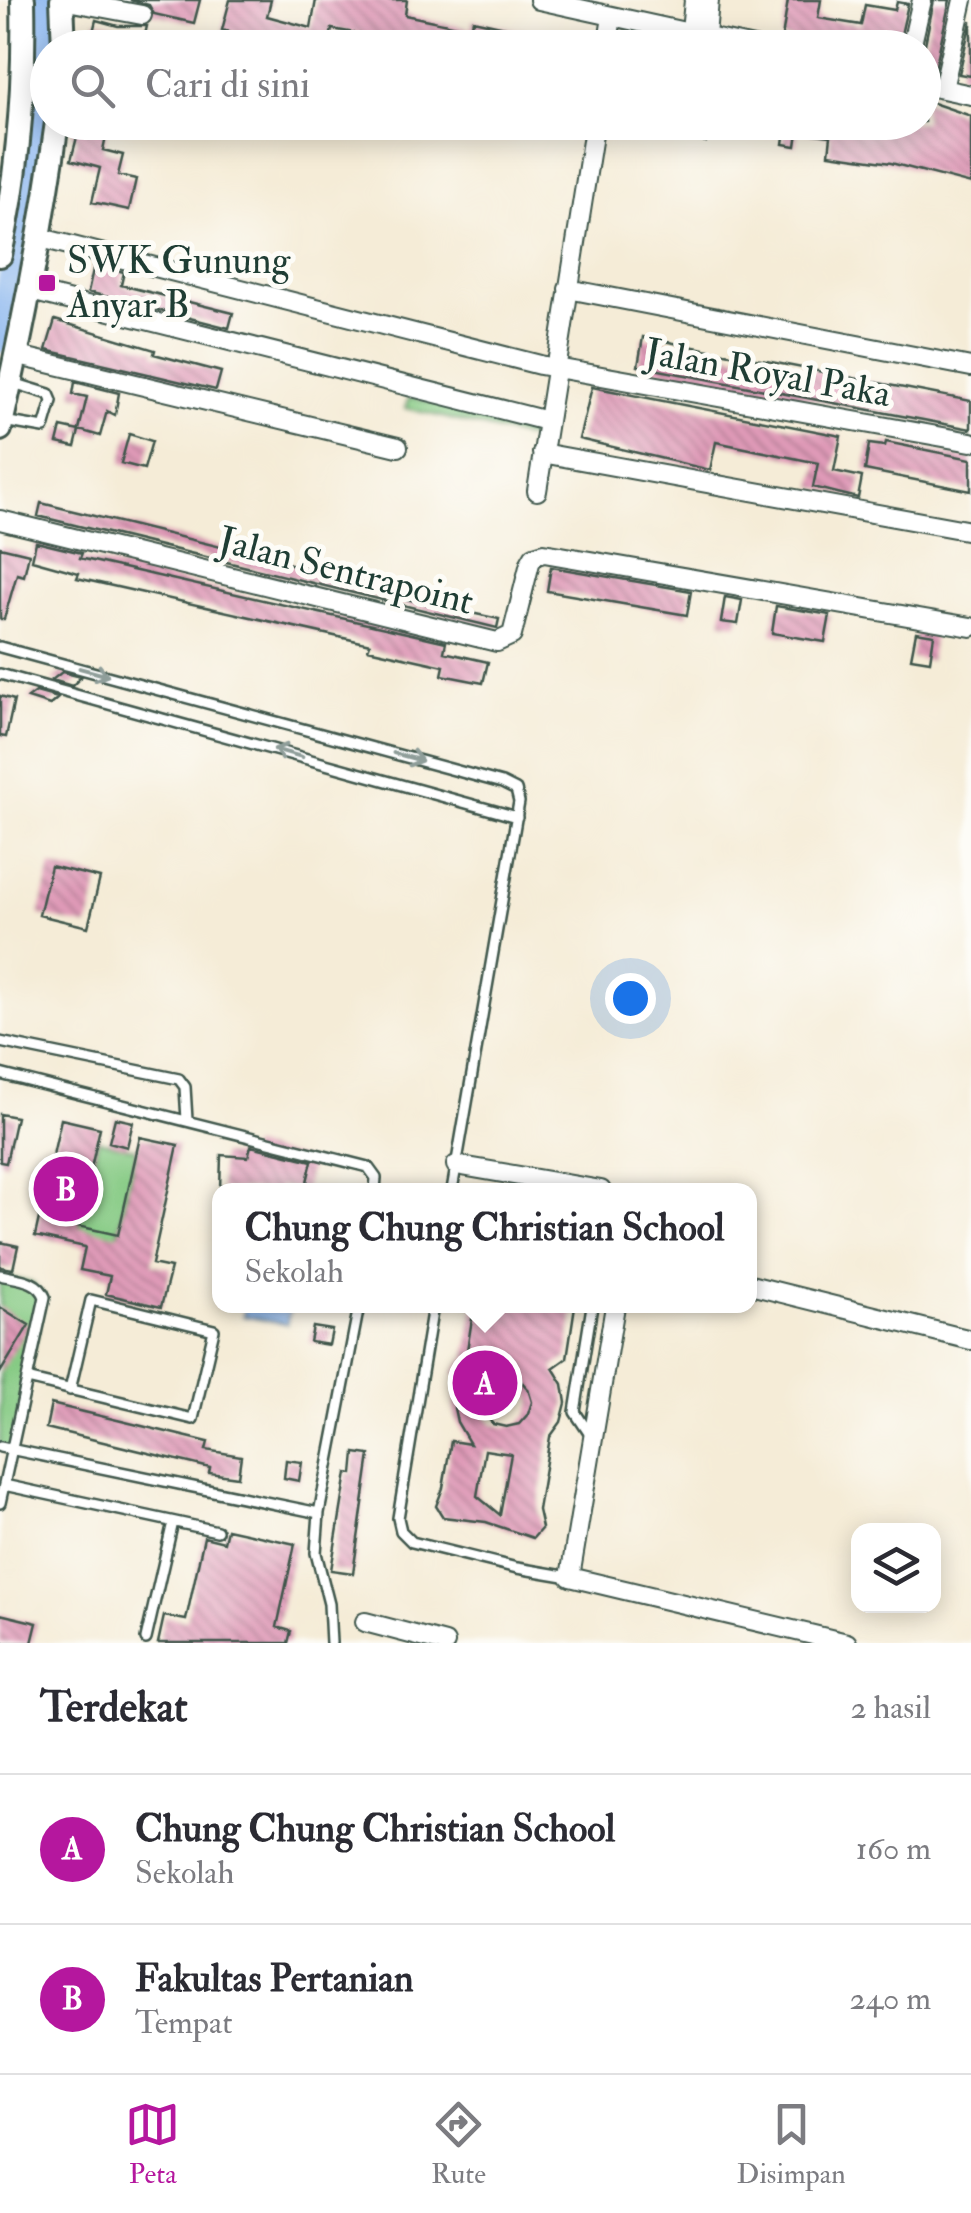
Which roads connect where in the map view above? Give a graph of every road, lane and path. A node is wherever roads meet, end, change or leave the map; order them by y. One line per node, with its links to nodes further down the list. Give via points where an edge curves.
1 (23, 0): 21 (street, via 22,116)
2 (62, 0): 8 (street); 10 (street)
3 (539, 0): 9 (street)
4 (694, 0): 13 (street)
5 (709, 0): 14 (street)
6 (922, 0): 15 (street)
7 (963, 0): 16 (street)
8 (142, 14)
9 (612, 17): 11 (street); 12 (street)
10 (63, 30)
11 (610, 30)
12 (678, 30)
13 (698, 30)
14 (699, 30)
15 (915, 30)
16 (943, 89): 17 (street)
17 (971, 95)
18 (55, 140): 20 (street)
19 (592, 140): 22 (street)
20 (41, 238): 23 (street); 26 (street, Jalan Royal Paka)
21 (0, 255)
22 (568, 289): 25 (street); 26 (street)
23 (31, 291): 24 (street); 28 (street)
24 (18, 356): 27 (street); 31 (street)
25 (971, 366)
26 (554, 368): 28 (street); 30 (street, Jalan Royal Paka)
27 (5, 381): 29 (street); 29 (lane, via 50,395 48,420 42,428)
28 (548, 421): 32 (street)
29 (1, 423)
30 (971, 442)
31 (398, 447)
32 (542, 453): 33 (street); 35 (street)
33 (536, 491)
34 (0, 520): 36 (street, Jalan Sentrapoint, via 497,642 512,635 530,563 544,553)
35 (971, 530)
36 (971, 628)
37 (0, 646): 39 (lane, one-way to 39, via 502,782 516,790)
38 (0, 674): 39 (lane, one-way to 38)
39 (517, 817): 43 (lane)
40 (0, 1042): 42 (lane, via 179,1079)
41 (0, 1074): 42 (lane)
42 (186, 1120): 44 (lane, via 368,1168)
43 (456, 1165): 45 (lane); 46 (street)
44 (376, 1183)
45 (453, 1183)
46 (560, 1183)
47 (0, 1275): 54 (lane, via 33,1283 44,1293)
48 (757, 1287): 53 (street)
49 (358, 1313): 61 (lane)
50 (432, 1313): 64 (lane, via 401,1531 412,1542)
51 (591, 1313): 56 (lane, via 575,1412)
52 (614, 1313): 56 (street)
53 (971, 1340)
54 (28, 1379): 55 (lane); 58 (lane)
55 (70, 1390): 55 (lane, via 193,1419 214,1330 91,1300)
56 (591, 1436): 64 (street)
57 (0, 1447): 58 (lane)
58 (12, 1450): 59 (lane); 61 (lane)
59 (4, 1485): 60 (lane); 62 (lane)
60 (0, 1503)
61 (319, 1513): 67 (lane, via 316,1554)
62 (173, 1522): 63 (lane); 66 (lane)
63 (217, 1531)
64 (570, 1577): 69 (street)
65 (365, 1622): 68 (street)
66 (146, 1640)
67 (331, 1643)
68 (446, 1643)
69 (846, 1643)

